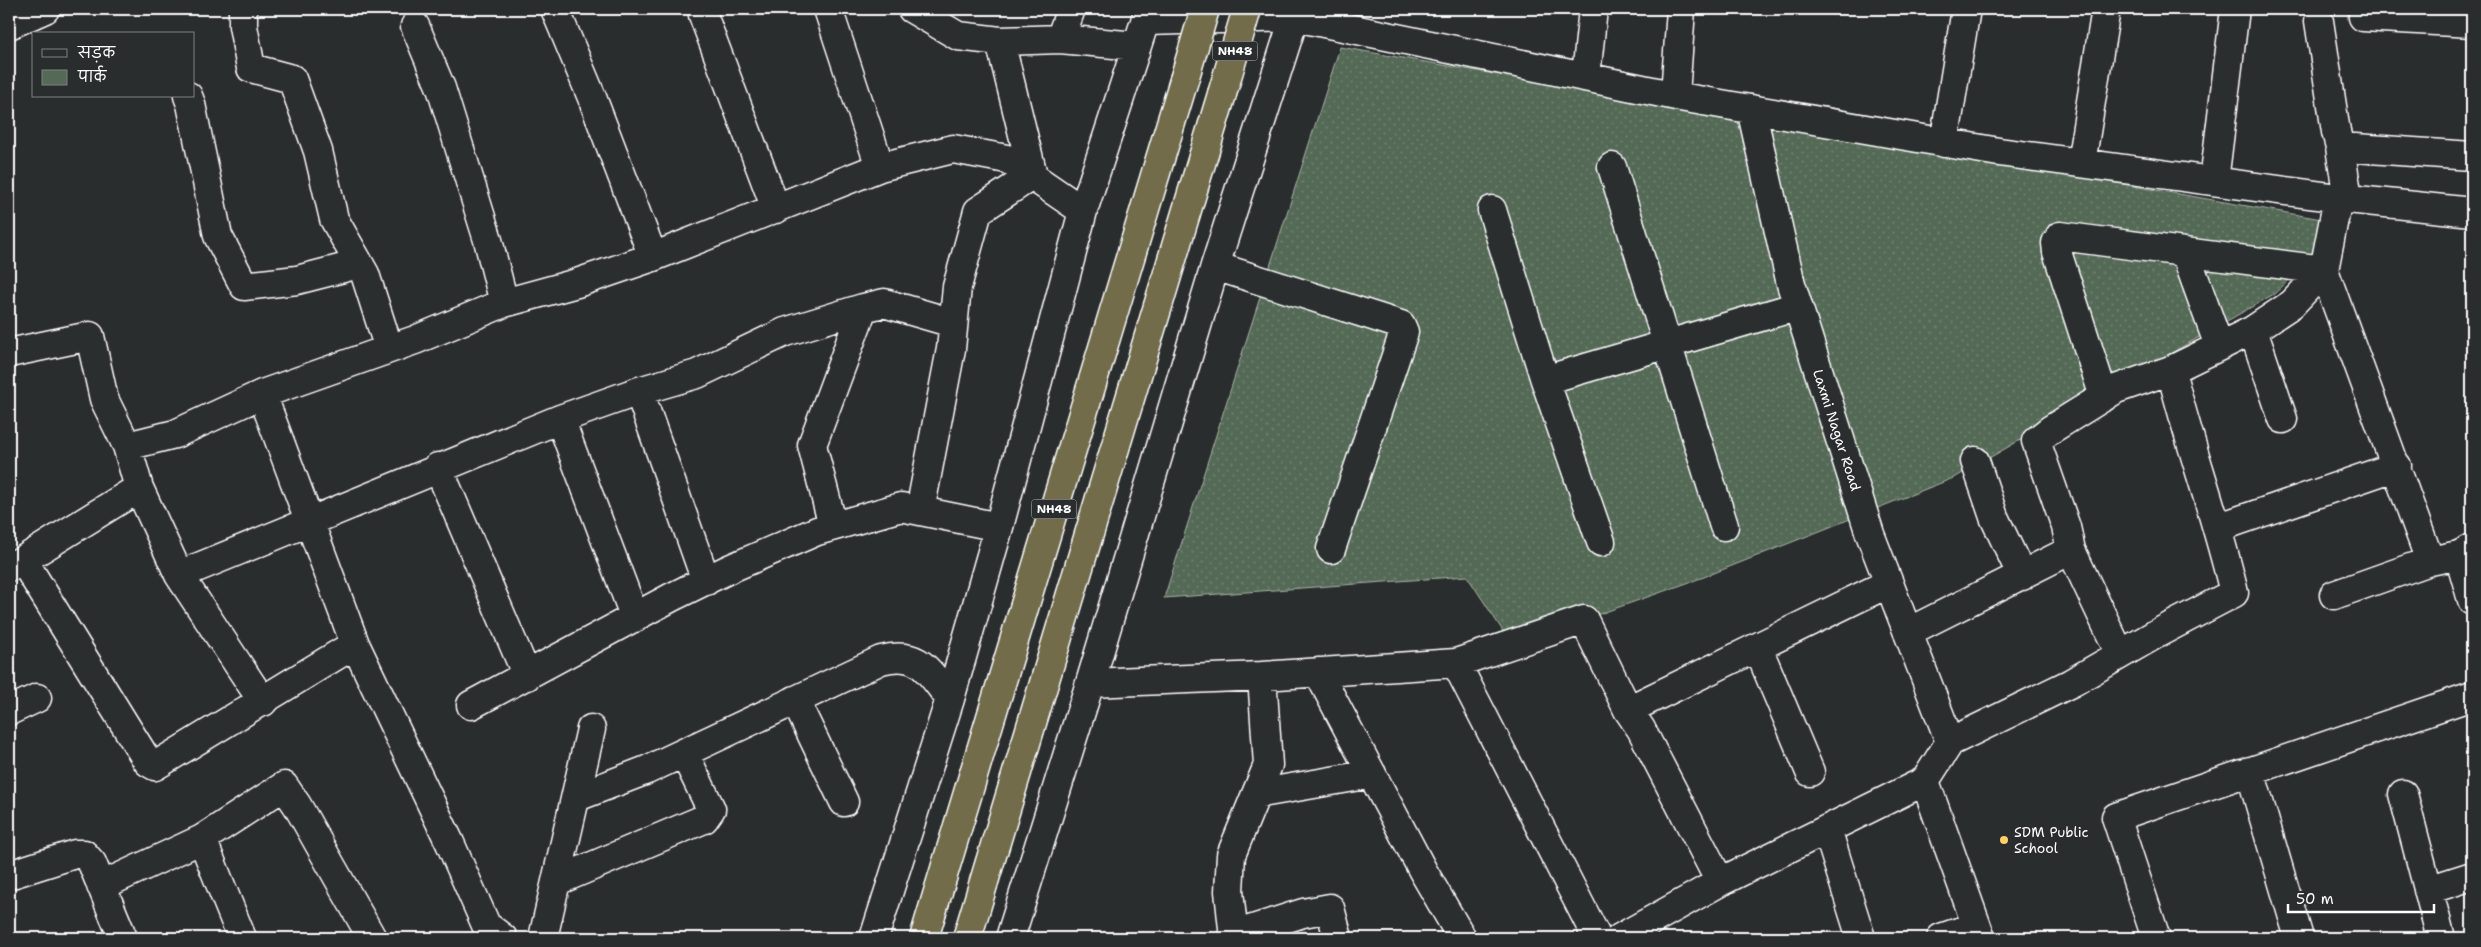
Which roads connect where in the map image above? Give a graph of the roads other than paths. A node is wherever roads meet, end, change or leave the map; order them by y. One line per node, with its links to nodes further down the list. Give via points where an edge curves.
1 (44, 9): 18 (street)
2 (243, 9): 44 (street, via 251,68 292,79 318,151 334,219)
3 (555, 9): 43 (street)
4 (828, 9): 34 (street)
5 (912, 9): 23 (street, via 958,36)
6 (1071, 9): 22 (street)
7 (1206, 9): 131 (highway, NH48, bridge)
8 (1247, 9): 132 (highway, NH48, bridge)
9 (1593, 9): 25 (street)
10 (1681, 9): 26 (street)
11 (1966, 9): 29 (street)
12 (2106, 9): 32 (street)
13 (2235, 9): 36 (street)
14 (1296, 13): 16 (street); 25 (street); 45 (street)
15 (703, 15): 38 (street)
16 (1147, 15): 24 (street)
17 (2363, 17): 20 (street)
18 (12, 19)
19 (2319, 22): 30 (street)
20 (2472, 23)
21 (415, 26): 47 (street, via 441,88)
22 (1060, 39): 23 (street); 24 (street)
23 (1000, 41): 35 (street)
24 (1136, 46): 40 (street)
25 (1586, 76): 26 (street)
26 (1675, 95): 28 (street)
27 (189, 98): 44 (street, via 218,236 244,286 296,280)
28 (1751, 109): 29 (street); 48 (street, Laxmi Nagar Road)
29 (1944, 142): 32 (street)
30 (2340, 147): 31 (street); 37 (street)
31 (2472, 156)
32 (2081, 163): 36 (street)
33 (1612, 167): 52 (street)
34 (880, 168): 35 (street, via 953,150 1007,159); 38 (street)
35 (1033, 175): 40 (street); 50 (street, via 978,210 956,287)
36 (2214, 181): 37 (street)
37 (2343, 199): 41 (street); 46 (street)
38 (776, 208): 43 (street)
39 (1492, 210): 57 (street)
40 (1083, 211): 72 (street)
41 (2472, 212)
42 (2185, 252): 46 (street); 53 (street); 60 (street, via 2060,236 2056,244)
43 (653, 257): 47 (street)
44 (359, 264): 54 (street)
45 (1215, 266): 75 (street, via 1401,324 1404,332); 95 (street)
46 (2324, 270): 51 (street, via 2292,304); 65 (street)
47 (504, 303): 54 (street)
48 (1798, 306): 52 (street); 83 (street, Laxmi Nagar Road, via 1870,534)
49 (862, 308): 50 (street, via 884,303); 58 (street, via 785,332 697,374); 70 (street, via 812,445)
50 (953, 323): 68 (street, via 951,349)
51 (2253, 330): 53 (street); 62 (street)
52 (1667, 344): 57 (street); 71 (street)
53 (2219, 346): 56 (street)
54 (389, 349): 59 (street)
55 (9, 353): 63 (street, via 90,336 104,399)
56 (2171, 370): 60 (street, via 2116,389); 73 (street, via 2183,422)
57 (1545, 380): 74 (street)
58 (639, 390): 61 (street); 82 (street)
59 (262, 394): 63 (street, via 174,434); 69 (street)
60 (2104, 397): 76 (street, via 2036,441)
61 (560, 419): 66 (street); 86 (street)
62 (2283, 420)
63 (127, 446): 67 (street)
64 (1975, 461): 81 (street, via 1994,517)
65 (2397, 466): 73 (street); 78 (street)
66 (438, 467): 69 (street); 93 (street)
67 (139, 488): 79 (street); 80 (street)
68 (920, 512): 70 (street, via 901,507); 72 (street)
69 (309, 523): 80 (street); 88 (street)
70 (833, 526): 82 (street, via 817,530)
71 (1724, 526)
72 (999, 527): 98 (street)
73 (2217, 528): 90 (street, via 2234,593)
74 (1601, 542)
75 (1331, 549)
76 (2071, 550): 81 (street); 90 (street)
77 (2466, 552): 78 (street); 85 (street)
78 (2430, 561): 84 (street)
79 (16, 564): 100 (street, via 151,765 160,765)
80 (179, 575): 100 (street)
81 (2022, 576): 87 (street)
82 (706, 581): 86 (street)
83 (1889, 583): 87 (street, Laxmi Nagar Road); 89 (street)
84 (2334, 594)
85 (2472, 600)
86 (635, 618): 93 (street)
87 (1908, 632): 105 (street, Laxmi Nagar Road)
88 (355, 644): 100 (street); 128 (street, via 486,925)
89 (1758, 648): 102 (street); 108 (street)
90 (2120, 654): 105 (street, via 2070,683)
91 (1456, 663): 92 (street); 102 (street, via 1584,620); 136 (street)
92 (1318, 672): 94 (street); 109 (street)
93 (527, 676): 101 (street)
94 (1262, 676): 95 (street); 111 (street, via 1268,765)
95 (1090, 683): 133 (street)
96 (2472, 696): 107 (street)
97 (37, 698): 103 (street)
98 (950, 699): 99 (street, via 915,659 898,656 881,660); 130 (street)
99 (795, 700): 106 (street); 114 (street)
100 (263, 702)
101 (471, 705)
102 (1628, 710): 120 (street, via 1641,729)
103 (9, 711)
104 (591, 729): 113 (street)
105 (1950, 742): 110 (street)
106 (684, 753): 113 (street); 119 (street, via 711,809 704,819)
107 (2250, 771): 140 (street, via 2116,816); 141 (street)
108 (1810, 772)
109 (1372, 774): 111 (street); 135 (street)
110 (1925, 781): 115 (street); 123 (street)
111 (1256, 794): 124 (street, via 1231,855 1229,891)
112 (2403, 794): 122 (street)
113 (577, 797): 119 (street)
114 (844, 802)
115 (1827, 829): 120 (street); 138 (street)
116 (202, 839): 121 (street); 126 (street); 127 (street, via 284,786)
117 (9, 876): 121 (street, via 79,853 89,858)
118 (2472, 876): 122 (street)
119 (557, 881): 129 (street)
120 (1720, 882): 137 (street)
121 (101, 886): 125 (street)
122 (2428, 890): 142 (street)
123 (1979, 932): 139 (street)
124 (1234, 937): 134 (street, via 1303,913 1330,908)
125 (122, 938)
126 (242, 938)
127 (372, 938)
128 (503, 938)
129 (543, 938)
130 (874, 938)
131 (924, 938)
132 (967, 938)
133 (1010, 938)
134 (1338, 938)
135 (1462, 938)
136 (1597, 938)
137 (1620, 938)
138 (1861, 938)
139 (1942, 938)
140 (2156, 938)
141 (2299, 938)
142 (2441, 938)

